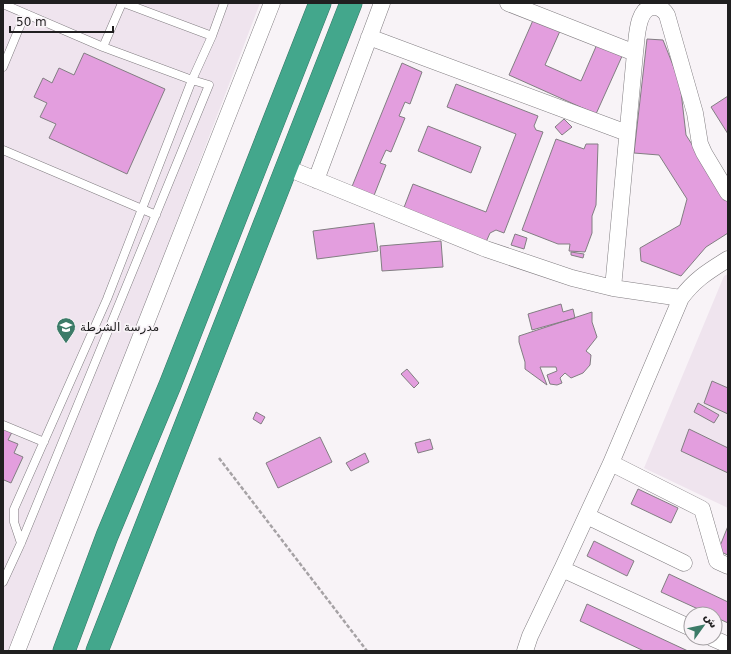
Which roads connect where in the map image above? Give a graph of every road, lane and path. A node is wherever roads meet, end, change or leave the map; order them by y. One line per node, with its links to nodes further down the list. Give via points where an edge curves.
1 (123, 3): 11 (lane); 13 (lane)
2 (224, 3): 11 (lane)
3 (272, 3): 38 (street)
4 (320, 3): 39 (highway, via 170,385 107,536)
5 (351, 3): 19 (highway)
6 (382, 3): 12 (street)
7 (508, 3): 14 (street)
8 (3, 4): 10 (lane)
9 (640, 7): 14 (street); 21 (street, via 656,7 667,15 696,113 700,144)
10 (26, 14): 13 (lane); 15 (lane)
11 (212, 36): 16 (lane)
12 (369, 37): 17 (street); 20 (street)
13 (103, 46): 16 (lane)
14 (635, 53): 17 (street)
15 (3, 67)
16 (192, 80): 22 (lane); 23 (lane, via 209,85)
17 (628, 133): 25 (street)
18 (3, 150): 22 (lane)
19 (287, 168): 20 (street); 40 (highway)
20 (316, 180): 25 (street, via 486,250 572,278)
21 (728, 193)
22 (142, 209): 23 (lane); 28 (lane, via 107,298)
23 (156, 215): 32 (lane)
24 (728, 260): 26 (street, via 703,274)
25 (613, 288): 26 (street)
26 (681, 298): 30 (street)
27 (3, 425): 28 (lane)
28 (44, 442): 32 (lane, via 14,509 14,522)
29 (219, 458): 41 (path)
30 (611, 463): 31 (street); 34 (street, via 702,509 717,561)
31 (587, 516): 33 (street); 35 (street)
32 (21, 543): 36 (lane)
33 (684, 563)
34 (728, 566)
35 (562, 570): 37 (street); 42 (street)
36 (3, 582)
37 (683, 624)
38 (17, 651)
39 (64, 651)
40 (97, 651)
41 (367, 651)
42 (525, 651)

